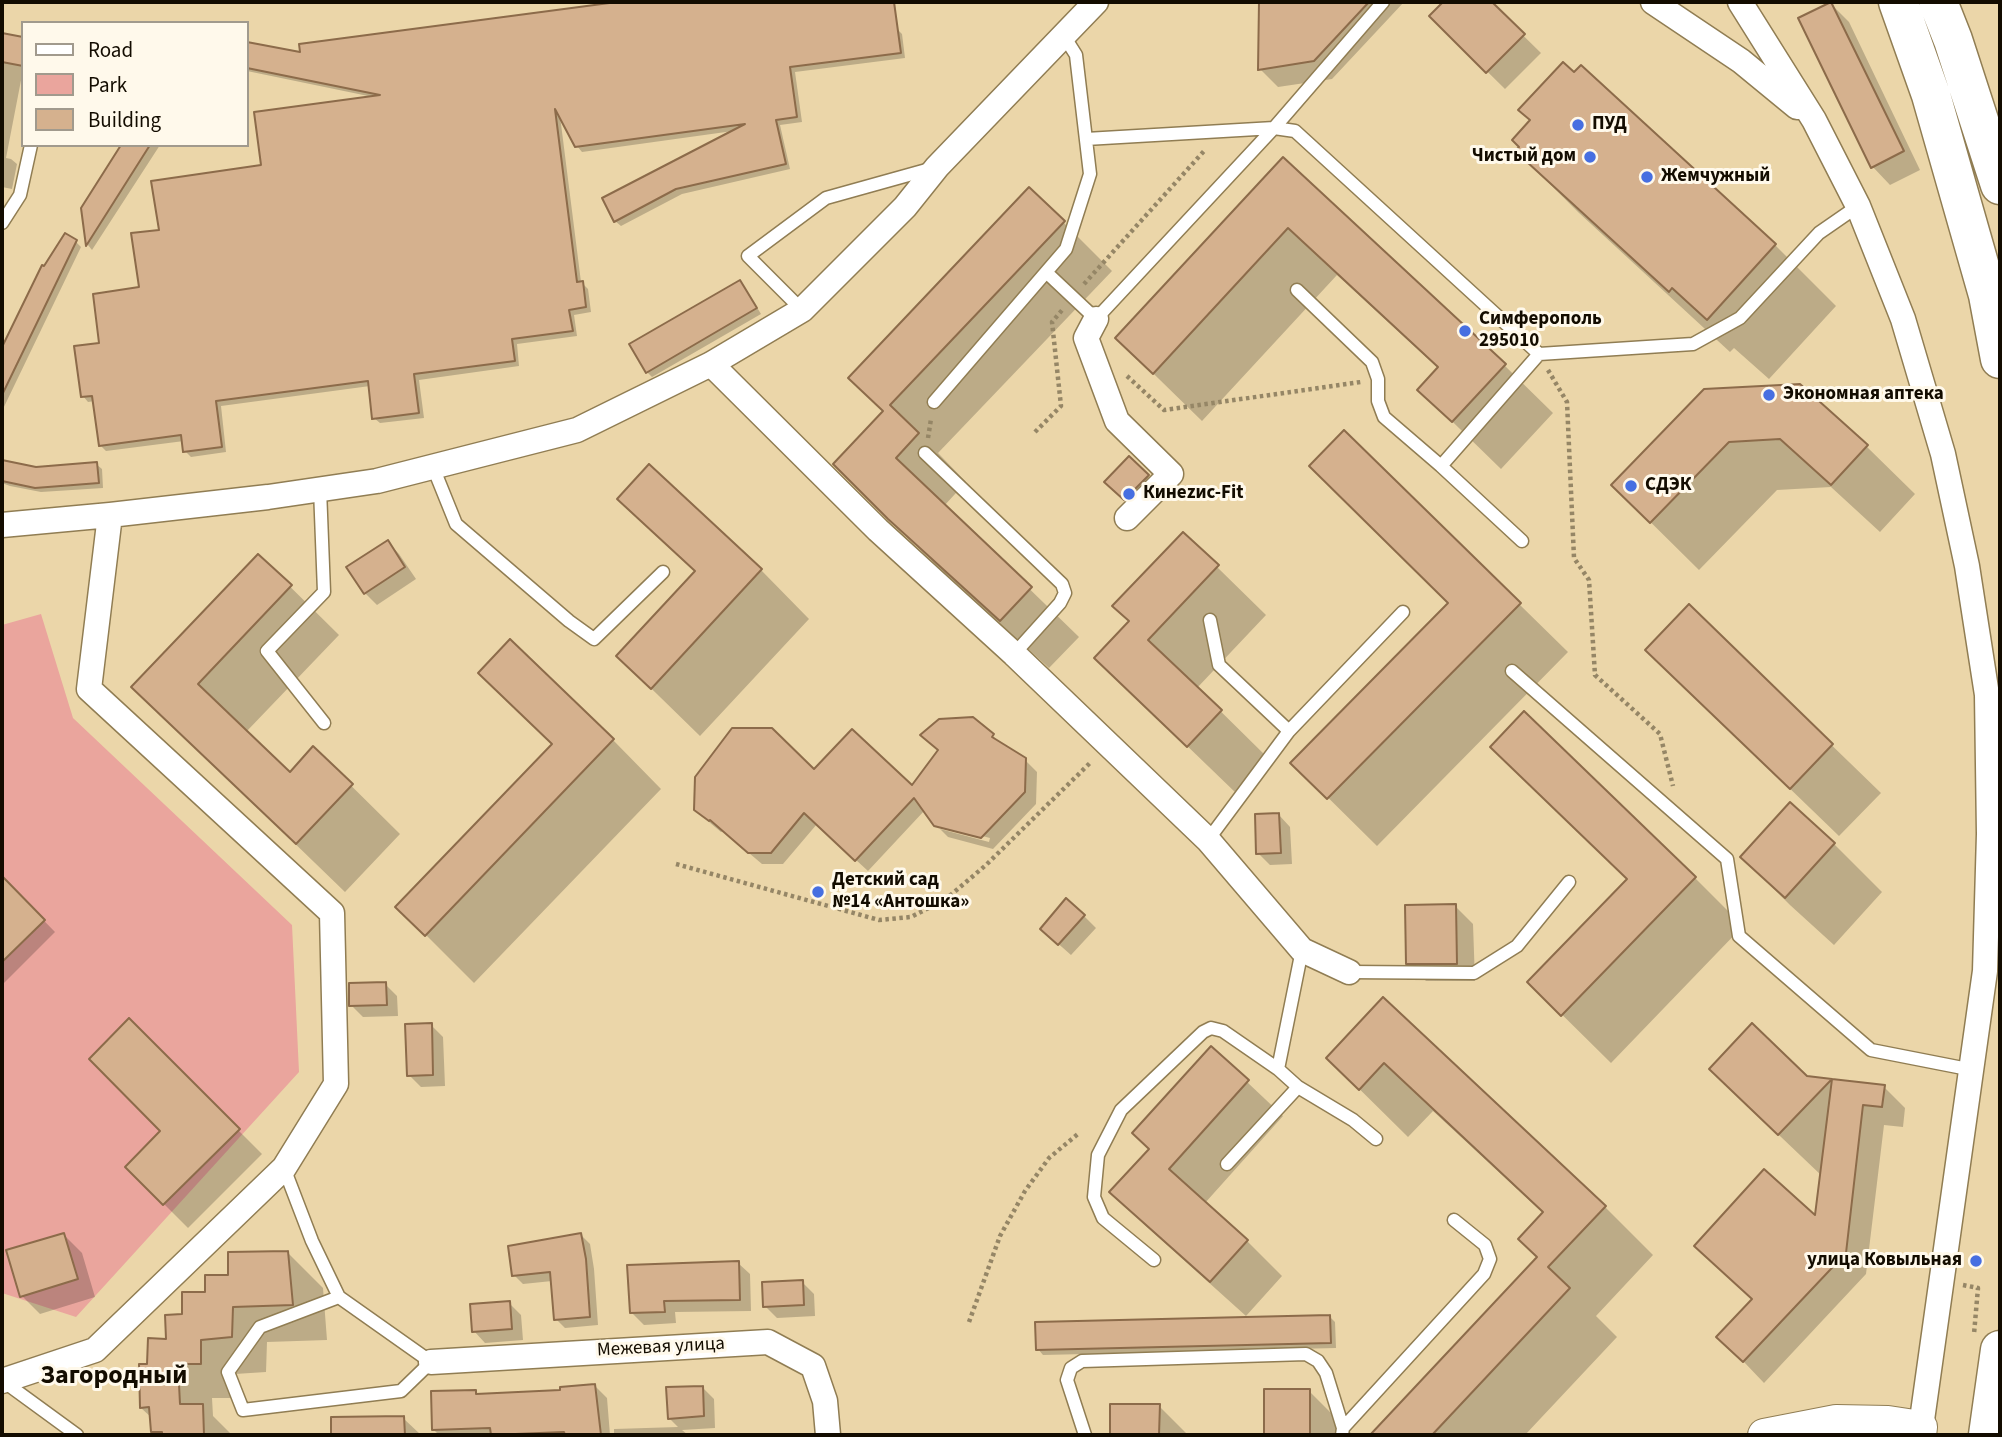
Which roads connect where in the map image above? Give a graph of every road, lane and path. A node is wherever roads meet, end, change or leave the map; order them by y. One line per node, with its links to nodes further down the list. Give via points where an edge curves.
1 (1096, 2): 7 (street)
2 (1382, 2): 9 (lane)
3 (1653, 2): 8 (street, via 1741,61)
4 (1898, 2): 22 (main road, via 1931,94 1987,295)
5 (1937, 2): 13 (main road)
6 (1741, 3): 8 (street)
7 (1064, 36): 10 (lane, via 1076,55); 12 (street)
8 (1814, 120): 14 (street)
9 (1274, 128): 10 (lane); 20 (lane); 21 (lane, via 1295,131)
10 (1086, 139): 16 (lane, via 1090,174 1066,249)
11 (31, 147): 15 (lane, via 20,195)
12 (937, 167): 18 (street, via 905,207); 18 (lane, via 826,198 748,256)
13 (2000, 185)
14 (1858, 206): 21 (lane, via 1819,233 1740,318 1693,344); 50 (street, via 1903,320 1943,454 1987,695 1986,958)
15 (2, 223)
16 (1046, 272): 20 (lane); 26 (lane)
17 (1297, 290): 25 (lane, via 1373,362)
18 (802, 310): 23 (street)
19 (1059, 313): 20 (path)
20 (1091, 329): 32 (street, via 1117,421 1171,474)
21 (1539, 354): 28 (lane); 43 (path, via 1567,402 1574,558 1589,580 1595,675 1660,734)
22 (2000, 359)
23 (712, 364): 29 (street, via 577,430); 38 (street, via 877,530)
24 (1125, 374): 25 (path, via 1164,410)
25 (1378, 379): 28 (lane, via 1384,417)
26 (934, 402): 27 (path)
27 (925, 453): 38 (lane, via 1062,584 1065,593 1060,603)
28 (1441, 466): 34 (lane)
29 (433, 467): 30 (street); 35 (lane, via 456,524 594,639)
30 (320, 489): 31 (street); 40 (lane, via 324,592 267,651)
31 (110, 515): 33 (street); 55 (street, via 89,689 332,913 336,1084)
32 (1127, 517)
33 (2, 525)
34 (1522, 541)
35 (663, 572)
36 (1403, 612): 41 (lane)
37 (1210, 620): 41 (lane, via 1219,665)
38 (1014, 654): 42 (street)
39 (1512, 671): 43 (lane)
40 (324, 723)
41 (1289, 731): 44 (lane)
42 (1108, 744): 44 (street); 45 (path, via 986,865 946,899 911,917 879,920)
43 (1677, 816): 50 (lane, via 1727,859 1739,936 1850,1032 1871,1050)
44 (1208, 840): 47 (street)
45 (676, 864)
46 (1569, 882): 48 (lane, via 1517,946 1474,973)
47 (1302, 950): 48 (street); 49 (lane)
48 (1349, 972)
49 (1278, 1069): 51 (lane); 57 (lane, via 1223,1031 1211,1028 1121,1110 1098,1155 1094,1197 1103,1218)
50 (1973, 1070): 58 (street)
51 (1298, 1087): 53 (lane); 54 (lane)
52 (1079, 1133): 60 (path, via 1049,1158 1025,1191 1000,1236)
53 (1376, 1139)
54 (1227, 1164)
55 (284, 1168): 59 (lane); 63 (street, via 95,1350)
56 (1454, 1220): 65 (lane, via 1485,1245 1490,1259 1483,1274)
57 (1154, 1260)
58 (1942, 1282): 61 (path, via 1978,1288); 64 (street)
59 (339, 1297): 62 (lane); 62 (lane, via 260,1327 228,1371 243,1410 401,1391)
60 (969, 1322)
61 (1987, 1345): 70 (main road)
62 (431, 1362): 67 (street, Межевая улица, via 768,1342 813,1366 825,1401)
63 (2, 1381): 66 (lane)
64 (1921, 1431): 69 (street, via 1888,1422 1836,1421)
65 (1343, 1432): 68 (lane, via 1326,1373 1306,1354 1082,1361 1071,1368 1067,1380)
66 (77, 1435)
67 (828, 1435)
68 (1085, 1435)
69 (1764, 1435)
70 (1988, 1435)

